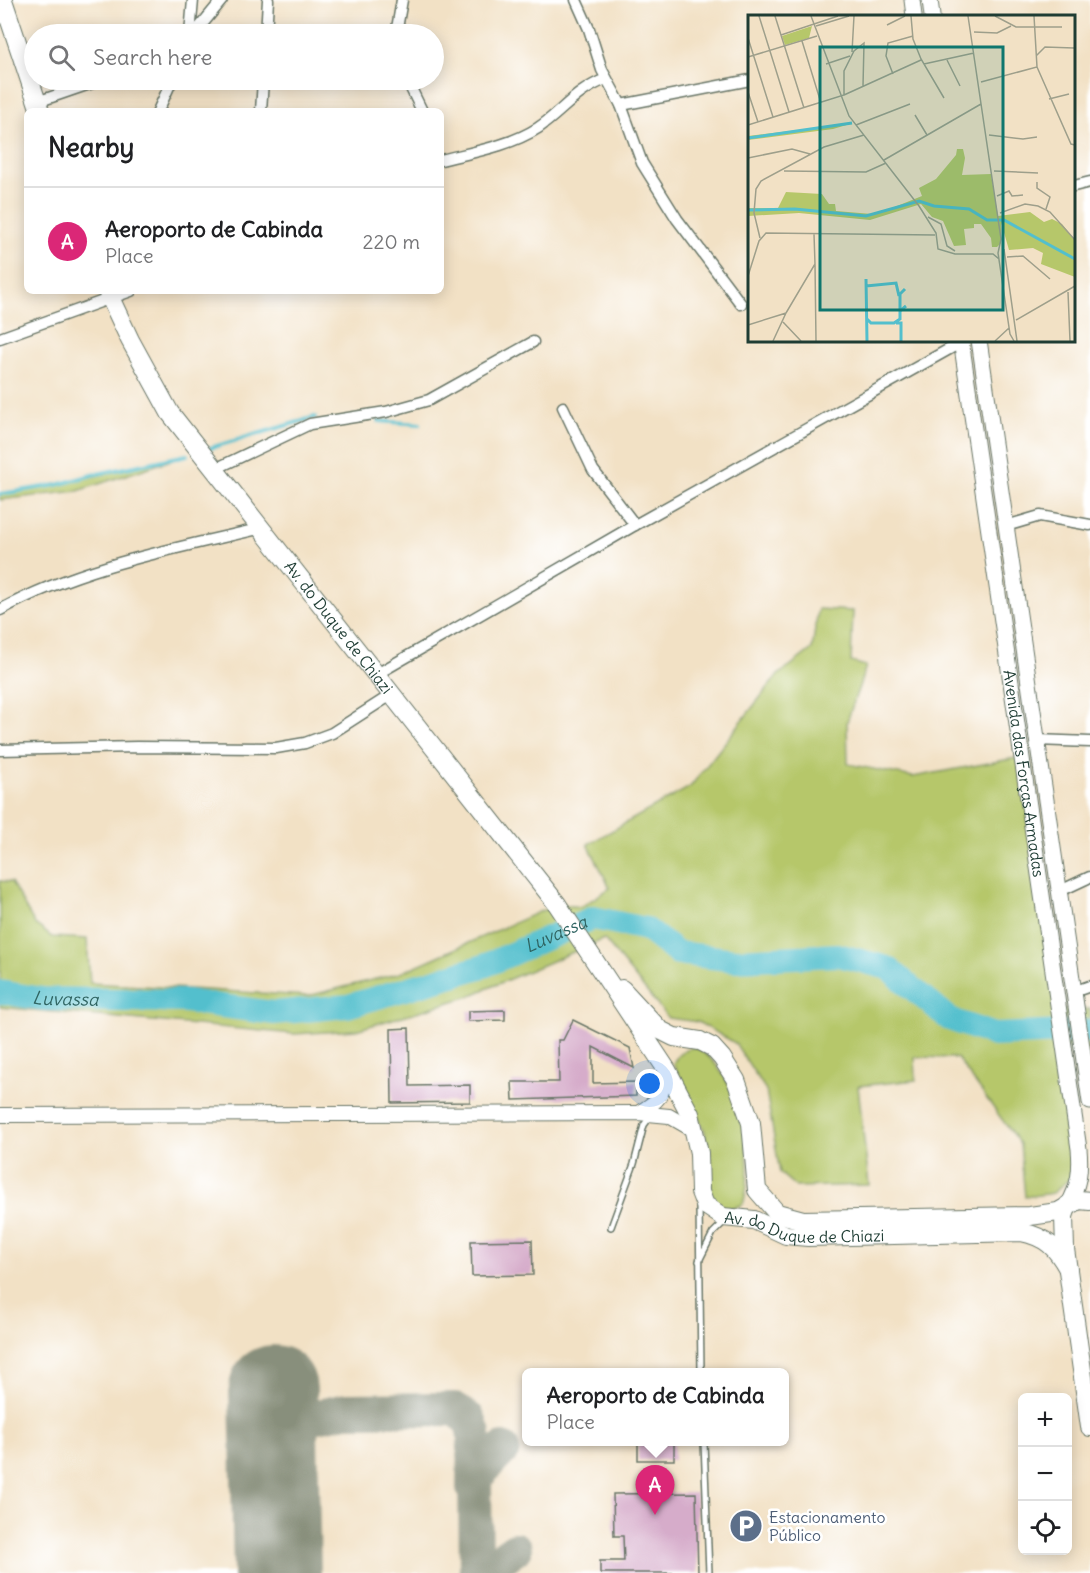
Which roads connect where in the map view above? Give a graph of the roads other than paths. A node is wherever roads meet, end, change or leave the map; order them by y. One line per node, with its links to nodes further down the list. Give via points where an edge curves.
1 (3, 0): 15 (main road)
2 (193, 0): 11 (street)
3 (222, 0): 12 (street)
4 (268, 0): 13 (street)
5 (402, 0): 14 (street)
6 (576, 0): 16 (street)
7 (912, 0): 9 (main road)
8 (930, 0): 10 (main road)
9 (914, 15)
10 (932, 15)
11 (192, 24)
12 (201, 24)
13 (267, 24)
14 (398, 24)
15 (24, 64)
16 (606, 80): 23 (street); 28 (street, via 585,87 538,128 524,135)
17 (748, 80): 23 (street)
18 (32, 90): 24 (main road)
19 (78, 90): 24 (street)
20 (167, 90): 25 (street)
21 (262, 90): 26 (street)
22 (412, 90): 27 (street)
23 (621, 105): 32 (street, via 642,163 677,219)
24 (38, 107)
25 (159, 108)
26 (261, 108)
27 (421, 108)
28 (444, 159)
29 (1090, 182): 30 (street)
30 (1075, 186)
31 (109, 295): 33 (street); 39 (main road, Av. do Duque de Chiazi, via 170,413)
32 (741, 304)
33 (1, 335)
34 (533, 342): 39 (street, via 429,400 386,412 310,424)
35 (959, 342): 40 (street)
36 (961, 342): 65 (main road, Avenida das Forças Armadas, via 1081,1169)
37 (979, 342): 42 (main road, Avenida das Forças Armadas)
38 (563, 407): 40 (street, via 594,470)
39 (213, 470): 43 (main road, Av. do Duque de Chiazi)
40 (635, 525): 45 (street)
41 (1090, 525): 42 (street, via 1040,516)
42 (1006, 526): 47 (main road, Avenida das Forças Armadas)
43 (262, 528): 44 (street, via 106,567); 45 (main road, Av. do Duque de Chiazi)
44 (0, 610)
45 (377, 674): 46 (main road, Av. do Duque de Chiazi)
46 (391, 695): 49 (street, via 332,733 286,746); 52 (main road, Av. do Duque de Chiazi, via 557,904)
47 (1036, 740): 48 (street); 51 (main road, Avenida das Forças Armadas)
48 (1090, 742)
49 (0, 750)
50 (1090, 876): 51 (street)
51 (1058, 892): 54 (main road, Avenida das Forças Armadas)
52 (589, 951): 55 (main road, Av. do Duque de Chiazi, via 660,1030 674,1037); 56 (main road, Av. do Duque de Chiazi)
53 (1090, 986): 54 (street)
54 (1073, 992): 57 (main road, Avenida das Forças Armadas)
55 (700, 1041): 56 (main road, via 675,1048); 62 (main road, Av. do Duque de Chiazi, via 722,1058 745,1102 755,1149)
56 (667, 1071): 58 (street, via 658,1101); 61 (main road, Av. do Duque de Chiazi)
57 (1090, 1102)
58 (638, 1113): 59 (street); 60 (street)
59 (652, 1113): 61 (street, via 669,1116); 67 (lane, via 644,1125)
60 (0, 1115)
61 (695, 1131): 63 (main road, Av. do Duque de Chiazi)
62 (757, 1190): 65 (main road, Av. do Duque de Chiazi, via 777,1213 803,1220 1030,1216 1058,1212); 66 (main road, via 754,1203)
63 (700, 1192): 66 (main road, Av. do Duque de Chiazi, via 711,1211); 68 (lane)
64 (1090, 1201): 65 (main road)
65 (1068, 1205): 69 (main road, Avenida das Forças Armadas, via 1063,1232)
66 (735, 1217): 68 (lane, via 717,1226); 69 (main road, Av. do Duque de Chiazi, via 754,1220 786,1235 808,1237 1021,1232 1051,1244)
67 (611, 1227)
68 (698, 1263): 71 (lane)
69 (1068, 1269): 70 (main road, Avenida das Forças Armadas)
70 (1085, 1362): 72 (main road, Avenida das Forças Armadas)
71 (701, 1368)
72 (1090, 1427)
73 (704, 1446): 74 (lane)
74 (709, 1573)

